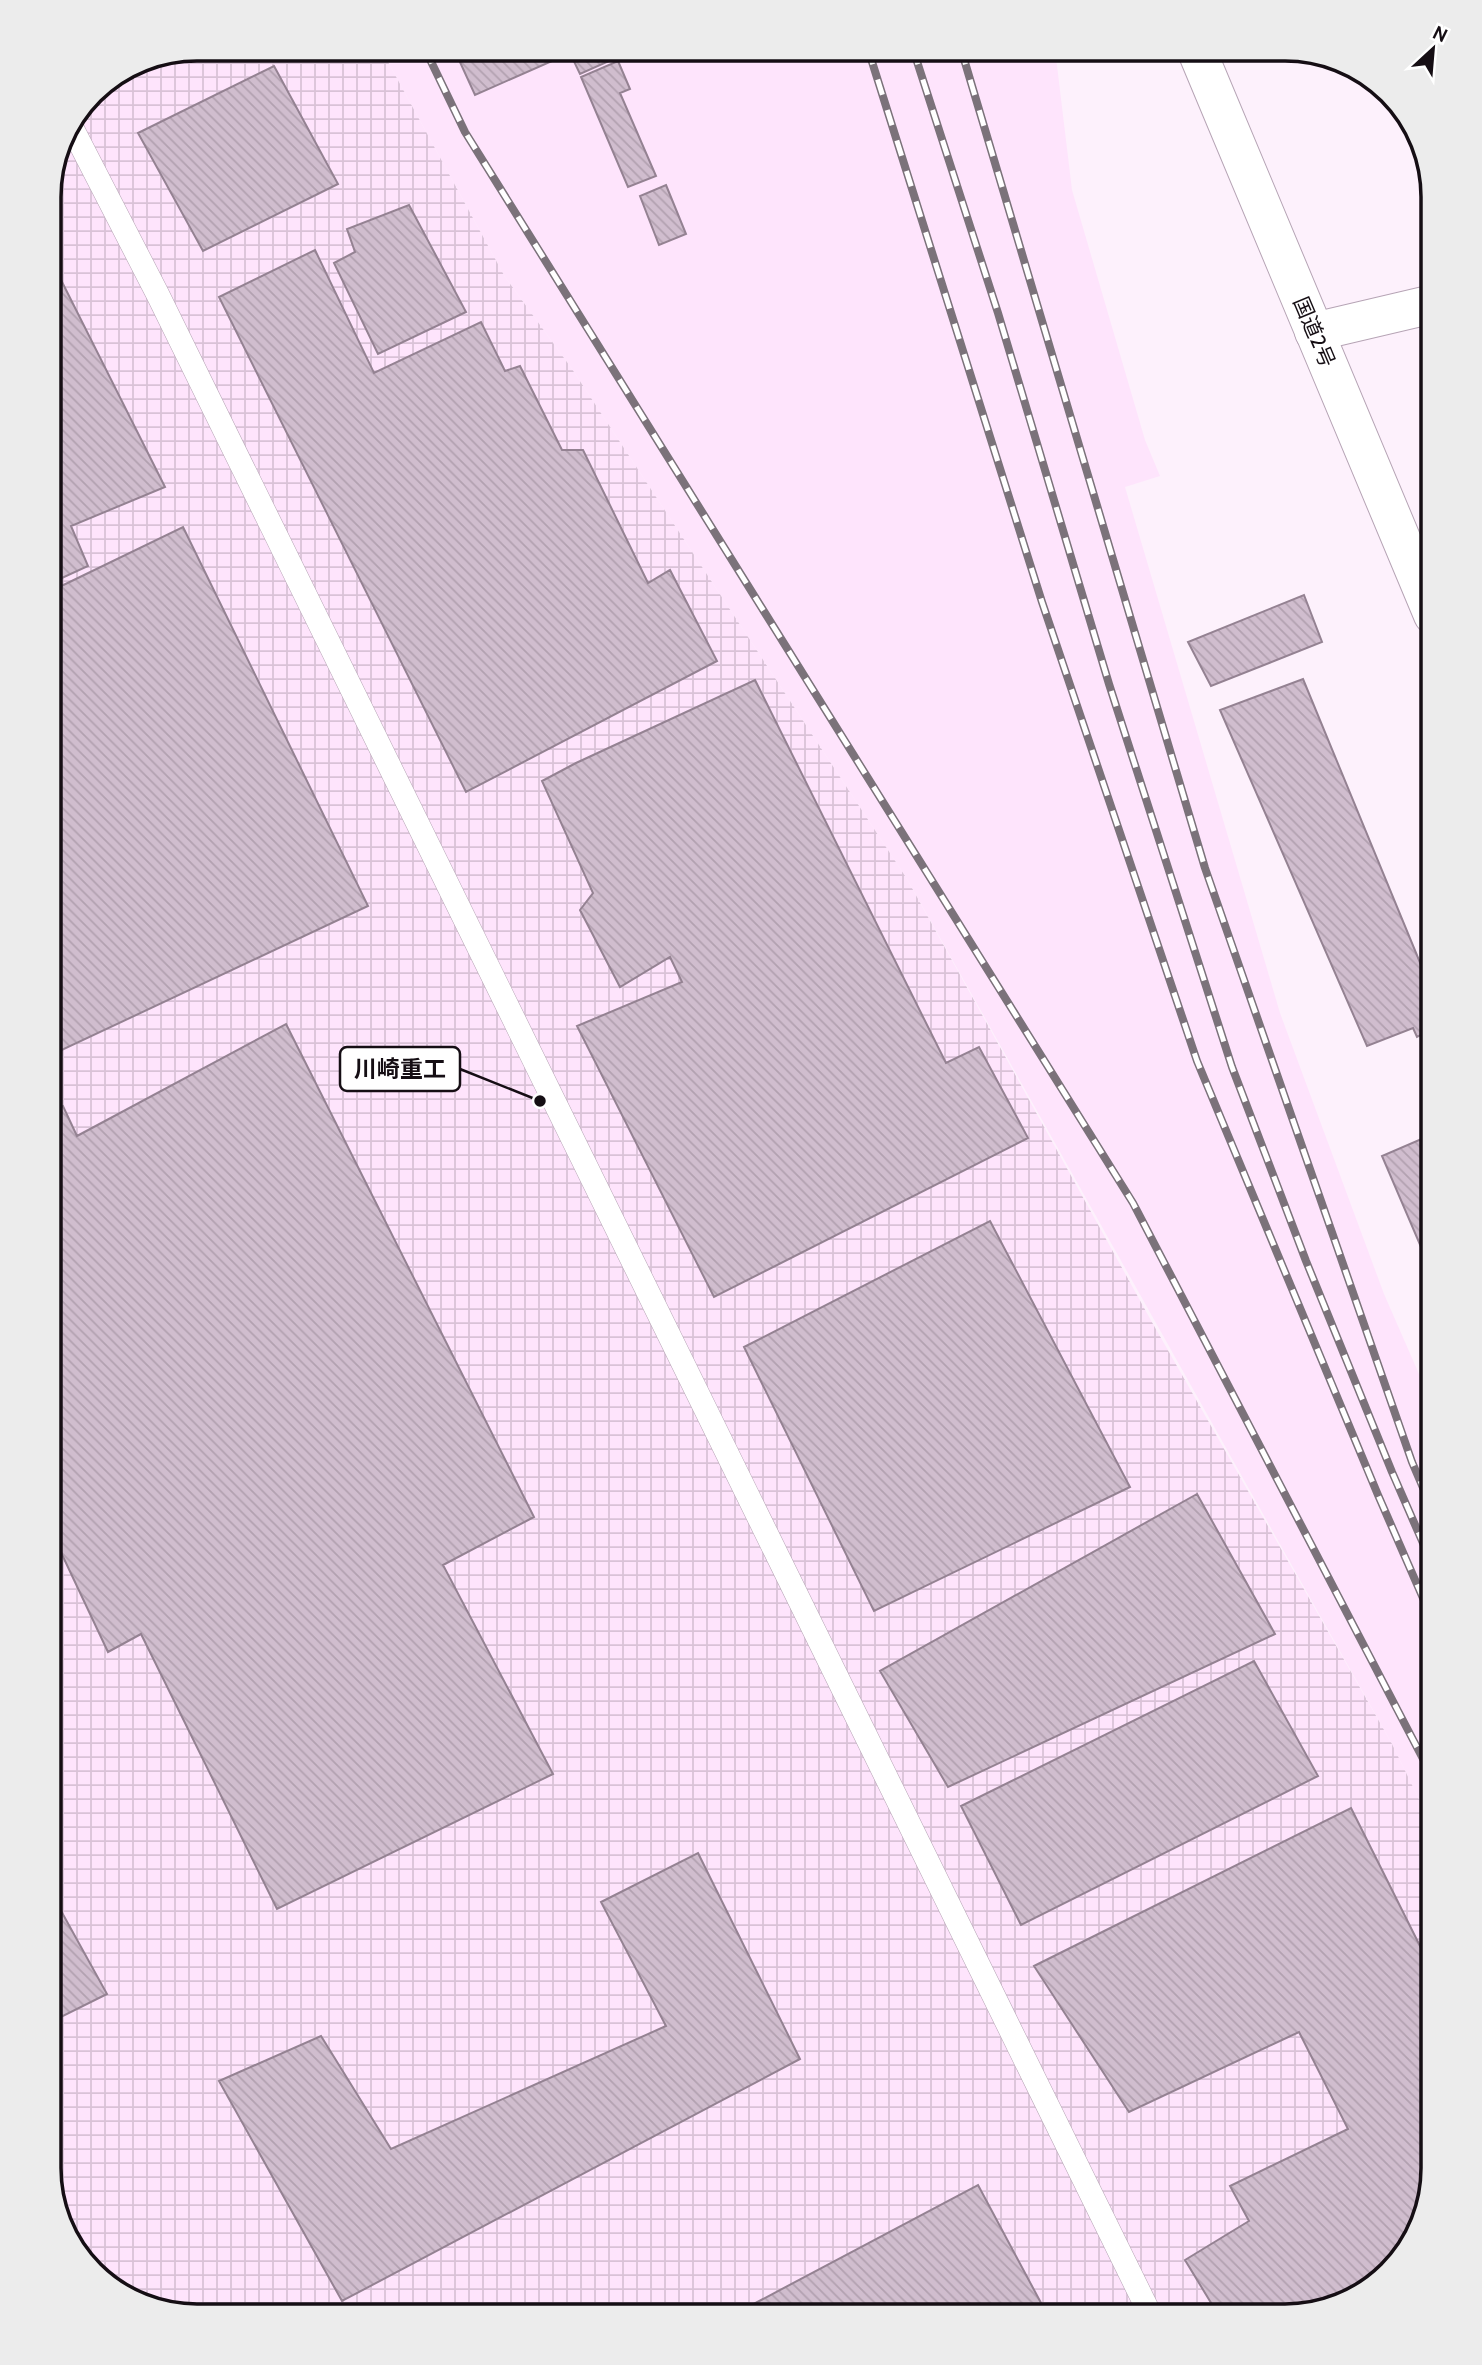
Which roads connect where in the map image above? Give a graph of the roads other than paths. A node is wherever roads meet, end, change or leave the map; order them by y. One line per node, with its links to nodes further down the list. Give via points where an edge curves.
1 (1201, 62): 4 (main road, 国道2号)
2 (76, 135): 6 (lane)
3 (1421, 307): 4 (main road)
4 (1314, 332): 5 (main road, 国道2号)
5 (1421, 586)
6 (1145, 2304)

